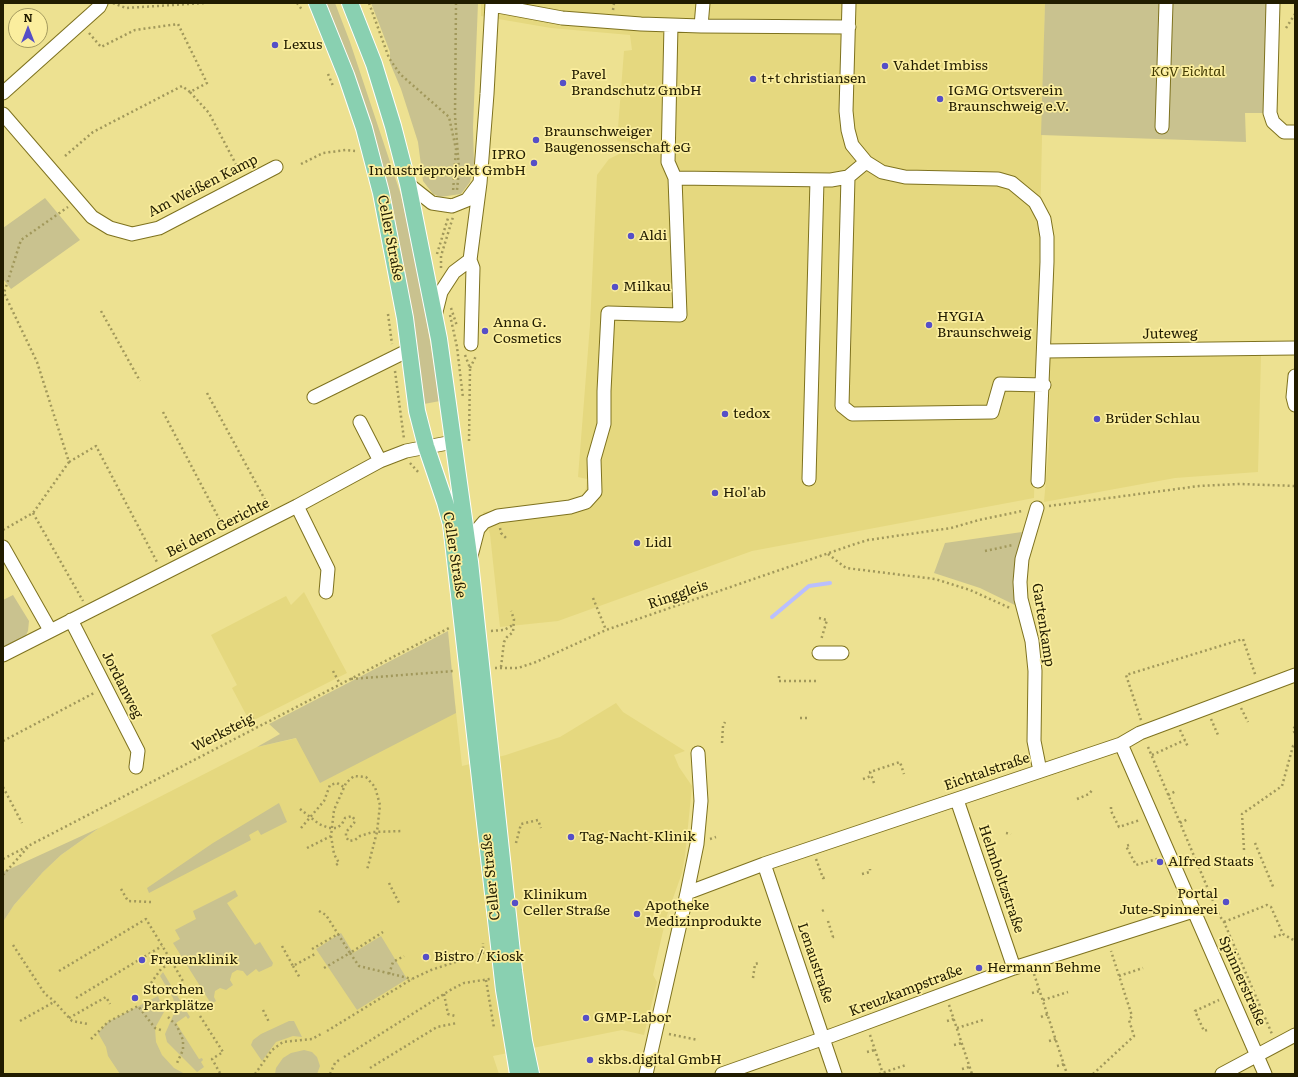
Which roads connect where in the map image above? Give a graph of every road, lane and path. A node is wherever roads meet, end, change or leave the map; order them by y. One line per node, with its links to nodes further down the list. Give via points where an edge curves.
1 (101, 3): 15 (street)
2 (112, 3): 3 (path, via 126,8)
3 (204, 3)
4 (297, 3): 14 (path)
5 (317, 3): 49 (main road, Celler Straße, via 364,128 394,251)
6 (369, 3): 40 (path, via 389,58 400,74 449,117 456,149)
7 (456, 3): 40 (path, via 455,115 459,170)
8 (703, 3): 17 (street)
9 (849, 3): 18 (street)
10 (1166, 3): 24 (street)
11 (1273, 3): 25 (street, via 1270,113 1273,122 1284,132)
12 (350, 4): 38 (main road, Celler Straße, via 384,92)
13 (492, 4): 16 (street, via 562,18); 36 (street, via 488,94)
14 (304, 14)
15 (82, 23): 21 (path, via 101,47 134,30 178,24 207,83); 22 (street)
16 (671, 25): 17 (street); 34 (street, via 668,162)
17 (701, 26): 18 (street)
18 (849, 27): 30 (street, via 846,111 848,130 852,145)
19 (327, 69): 20 (path)
20 (334, 90)
21 (190, 92): 28 (path, via 182,86 93,132); 37 (path, via 209,113)
22 (3, 93)
23 (3, 114): 39 (street, Am Weißen Kamp)
24 (1162, 127)
25 (1295, 132)
26 (354, 145): 27 (path)
27 (356, 151): 29 (path); 31 (path, via 323,153)
28 (65, 156)
29 (357, 159)
30 (866, 162): 33 (street); 50 (street, via 882,172 905,176 998,179 1012,183 1031,198 1044,219 1048,237)
31 (301, 164)
32 (276, 167): 37 (street, Am Weißen Kamp)
33 (848, 177): 35 (street); 54 (street, via 842,406 852,414 992,412 1000,384)
34 (675, 178): 35 (street); 83 (street, via 680,315 608,313 604,424 594,459 595,492 586,502 570,507 498,516 484,522 478,529)
35 (817, 180): 68 (street)
36 (480, 182): 40 (street, via 467,200); 41 (street)
37 (246, 183): 39 (street, Am Weißen Kamp, via 159,228 132,234 110,228 92,217)
38 (408, 184): 40 (street, Celler Straße, via 432,203); 46 (main road, Celler Straße)
39 (77, 200): 66 (path, via 21,240 4,293 37,362)
40 (454, 205): 42 (path, via 438,247); 43 (path, via 441,256)
41 (470, 260): 46 (street, Celler Straße, via 454,272 441,292); 47 (street, via 473,268)
42 (437, 270)
43 (442, 274)
44 (388, 310): 51 (path)
45 (102, 311): 53 (path)
46 (435, 316): 62 (main road, Celler Straße)
47 (471, 344)
48 (1295, 348): 50 (street, Juteweg)
49 (410, 350): 51 (street); 63 (main road, Celler Straße, via 417,411)
50 (1045, 351): 54 (street)
51 (393, 357): 56 (street); 64 (path)
52 (1295, 376): 59 (street)
53 (140, 381)
54 (1044, 385): 69 (street)
55 (207, 393): 73 (path)
56 (314, 397)
57 (469, 404): 58 (path)
58 (464, 405)
59 (1295, 405)
60 (163, 412): 77 (path)
61 (360, 422): 65 (street)
62 (452, 442): 63 (street, Bei dem Gerichte); 83 (main road, Celler Straße)
63 (426, 446): 64 (street, Bei dem Gerichte); 277 (main road, Celler Straße, via 445,502 455,547 502,973)
64 (406, 451): 65 (street, Bei dem Gerichte); 67 (path, via 409,462)
65 (380, 461): 71 (street, Bei dem Gerichte)
66 (69, 462): 74 (path); 84 (path, via 96,446)
67 (421, 475)
68 (809, 479)
69 (1038, 481)
70 (1295, 486): 72 (path, Ringgleis, via 1198,486)
71 (296, 506): 85 (street, via 328,569); 91 (street, Bei dem Gerichte)
72 (1037, 508): 79 (street, Gartenkamp); 82 (path, Ringgleis, via 951,528 868,540)
73 (270, 509)
74 (33, 513): 75 (path); 87 (path)
75 (3, 530)
76 (494, 530): 78 (path, via 500,528 500,533)
77 (226, 532)
78 (506, 539)
79 (1027, 542): 81 (path); 89 (street, Gartenkamp, via 1020,582)
80 (3, 547): 94 (street)
81 (985, 551)
82 (828, 553): 89 (path, via 846,568 935,579 970,590); 95 (path, Ringgleis)
83 (470, 562): 278 (main road, Celler Straße, via 514,971)
84 (159, 566)
85 (326, 592)
86 (593, 598): 95 (path)
87 (82, 601)
88 (511, 611): 92 (path)
89 (1025, 616): 132 (street, Gartenkamp, via 1032,641 1035,671 1034,741)
90 (820, 618): 97 (path, via 827,620)
91 (71, 620): 94 (street, Bei dem Gerichte); 109 (street, Jordanweg)
92 (513, 625): 96 (path, via 504,630); 100 (path, via 513,632 504,642)
93 (454, 626): 106 (path, Werksteig)
94 (50, 630): 99 (street, Bei dem Gerichte)
95 (606, 630): 100 (path, Ringgleis, via 536,662 518,668)
96 (491, 631)
97 (819, 649): 98 (street)
98 (842, 653)
99 (3, 655)
100 (501, 667): 101 (path, Ringgleis)
101 (495, 668)
102 (333, 671): 108 (path)
103 (458, 671): 106 (path)
104 (1295, 675): 110 (street, Eichtalstraße)
105 (779, 676): 107 (path, via 779,681)
106 (351, 679): 108 (path, Werksteig)
107 (816, 681)
108 (340, 684): 117 (path, Werksteig)
109 (105, 687): 123 (path); 131 (street, Jordanweg, via 138,751)
110 (1260, 688): 111 (street, Eichtalstraße); 119 (path, via 1242,638 1126,675)
111 (1206, 708): 115 (street, Eichtalstraße); 121 (path)
112 (250, 713): 117 (path)
113 (800, 718): 114 (path)
114 (809, 718)
115 (1176, 720): 119 (street, Eichtalstraße); 122 (path)
116 (725, 722): 124 (path)
117 (257, 727): 161 (path, Werksteig)
118 (1295, 727): 120 (path)
119 (1144, 732): 125 (street, Eichtalstraße)
120 (1295, 734)
121 (1218, 735)
122 (1185, 740): 128 (path); 130 (path)
123 (3, 741)
124 (722, 743)
125 (1121, 744): 132 (street, Eichtalstraße); 146 (street, Spinnerstraße)
126 (1295, 745): 165 (path, via 1282,786 1242,814)
127 (1148, 747): 130 (path)
128 (1188, 748)
129 (698, 753): 178 (street, via 701,801 697,844)
130 (1152, 755): 141 (path)
131 (136, 767)
132 (1040, 771): 143 (street, Eichtalstraße)
133 (904, 774): 134 (path, via 900,762 870,772)
134 (872, 776): 135 (path); 136 (path)
135 (863, 779)
136 (874, 783)
137 (344, 787): 147 (path, via 337,783 330,785 324,801); 152 (path, via 334,810); 155 (path, via 350,778 358,775 368,778 374,784 380,799)
138 (3, 788): 149 (path)
139 (1093, 788): 142 (path, via 1089,794)
140 (1176, 791): 141 (path)
141 (1168, 795): 150 (path)
142 (1077, 799)
143 (957, 800): 164 (street, Eichtalstraße); 207 (street, Helmholtzstraße)
144 (1111, 806): 146 (path, via 1119,827)
145 (300, 808): 147 (path)
146 (1152, 816): 166 (street, Spinnerstraße)
147 (310, 817): 151 (path); 152 (path, via 323,827)
148 (1188, 819): 150 (path)
149 (22, 823)
150 (1180, 823): 186 (path, via 1218,915)
151 (301, 828)
152 (331, 828): 155 (path, via 340,826 345,818 352,816 354,823 346,832 350,841); 158 (path)
153 (541, 828): 162 (path, via 538,820 521,824)
154 (402, 831): 155 (path)
155 (377, 832): 170 (path)
156 (1006, 833): 157 (path)
157 (1011, 834)
158 (331, 836): 163 (path); 169 (path, via 334,854 339,863)
159 (1255, 843): 177 (path)
160 (1129, 845): 166 (path, via 1126,846 1136,865)
161 (29, 846): 167 (path, Werksteig); 173 (path)
162 (515, 847)
163 (307, 848)
164 (812, 849): 168 (street, Eichtalstraße); 174 (path, via 823,878)
165 (1244, 850)
166 (1169, 854): 184 (street, Spinnerstraße)
167 (3, 859)
168 (764, 864): 178 (street, Eichtalstraße); 255 (street, Lenaustraße)
169 (336, 865)
170 (367, 870)
171 (871, 872): 172 (path)
172 (862, 874)
173 (3, 875)
174 (826, 877)
175 (389, 883): 180 (path)
176 (121, 889): 179 (path, via 128,901)
177 (1274, 889)
178 (687, 894): 279 (street)
179 (151, 902)
180 (399, 903)
181 (826, 909): 182 (path)
182 (822, 911)
183 (319, 912): 188 (path, via 326,915)
184 (1193, 912): 193 (street, Kreuzkampstraße); 227 (street, Spinnerstraße)
185 (828, 921): 191 (path)
186 (1224, 922): 189 (path, via 1267,905 1271,908); 247 (path)
187 (383, 932): 199 (path)
188 (338, 934): 198 (path); 199 (path)
189 (1283, 934): 192 (path); 194 (path)
190 (483, 936): 216 (path, via 483,953)
191 (831, 937)
192 (1274, 937)
193 (1107, 939): 205 (path); 207 (street, Kreuzkampstraße)
194 (1295, 941)
195 (13, 945): 230 (path, via 45,994)
196 (162, 946): 202 (path); 210 (path, via 146,919); 228 (path)
197 (282, 946): 204 (path)
198 (312, 949)
199 (350, 953): 206 (path); 212 (path, via 359,966)
200 (315, 954): 204 (path)
201 (404, 956): 212 (path, via 393,962)
202 (172, 962): 218 (path, via 160,969); 219 (path)
203 (759, 963): 215 (path, via 755,964)
204 (293, 966): 214 (path)
205 (1116, 966): 208 (path); 213 (path)
206 (324, 968)
207 (1014, 968): 222 (street, Kreuzkampstraße)
208 (1111, 968)
209 (1143, 968): 213 (path)
210 (59, 971)
211 (1034, 973): 220 (path)
212 (389, 974): 216 (path)
213 (1119, 976): 225 (path)
214 (300, 978)
215 (753, 978)
216 (412, 979): 251 (path)
217 (490, 979): 224 (path, via 464,983)
218 (151, 983)
219 (184, 983)
220 (1040, 991): 223 (path); 229 (path)
221 (1068, 992): 229 (path)
222 (946, 993): 239 (path); 245 (street, Kreuzkampstraße)
223 (1032, 993)
224 (444, 994): 235 (path, via 448,1014); 265 (path)
225 (1125, 994): 226 (path); 285 (path, via 1132,1016 1128,1020 1134,1036)
226 (1120, 995)
227 (1230, 995): 250 (path, via 1195,1011 1204,1031); 264 (street, Spinnerstraße)
228 (76, 998)
229 (1043, 1000): 233 (path)
230 (54, 1002): 238 (path); 241 (path)
231 (110, 1004): 238 (path, via 106,997)
232 (263, 1010): 243 (path)
233 (1048, 1014): 237 (path); 257 (path)
234 (200, 1016): 274 (path, via 223,1052 212,1059)
235 (455, 1016)
236 (168, 1017): 267 (path, via 177,1026 183,1040 183,1050)
237 (1040, 1017)
238 (69, 1018): 246 (path)
239 (954, 1019): 242 (path); 248 (path)
240 (983, 1020): 248 (path)
241 (20, 1021)
242 (947, 1021)
243 (269, 1022)
244 (457, 1023): 272 (path, via 437,1027)
245 (867, 1023): 255 (street, Kreuzkampstraße); 262 (path)
246 (88, 1024)
247 (1269, 1027)
248 (957, 1028): 260 (path)
249 (162, 1030): 256 (path, via 155,1028 138,1006 108,1022)
250 (1207, 1030)
251 (327, 1031)
252 (321, 1034): 275 (path, via 312,1039 283,1042 272,1050)
253 (669, 1034): 258 (path)
254 (1295, 1035): 264 (street)
255 (824, 1038): 280 (street, Kreuzkampstraße); 281 (street, Lenaustraße)
256 (91, 1039)
257 (1056, 1039): 259 (path); 268 (path)
258 (698, 1040)
259 (1049, 1041)
260 (962, 1043): 261 (path); 271 (path)
261 (954, 1045)
262 (875, 1050): 263 (path); 282 (path)
263 (867, 1052)
264 (1256, 1055): 286 (street); 287 (street, Spinnerstraße)
265 (344, 1057)
266 (339, 1060): 276 (path)
267 (177, 1063)
268 (1065, 1064): 270 (path); 284 (path)
269 (906, 1065): 282 (path)
270 (1057, 1066)
271 (969, 1067): 273 (path); 283 (path)
272 (370, 1068)
273 (962, 1069)
274 (220, 1073)
275 (255, 1074)
276 (330, 1074)
277 (518, 1074)
278 (531, 1074)
279 (646, 1074)
280 (722, 1074)
281 (835, 1074)
282 (882, 1074)
283 (972, 1074)
284 (1067, 1074)
285 (1092, 1074)
286 (1222, 1074)
287 (1265, 1074)

